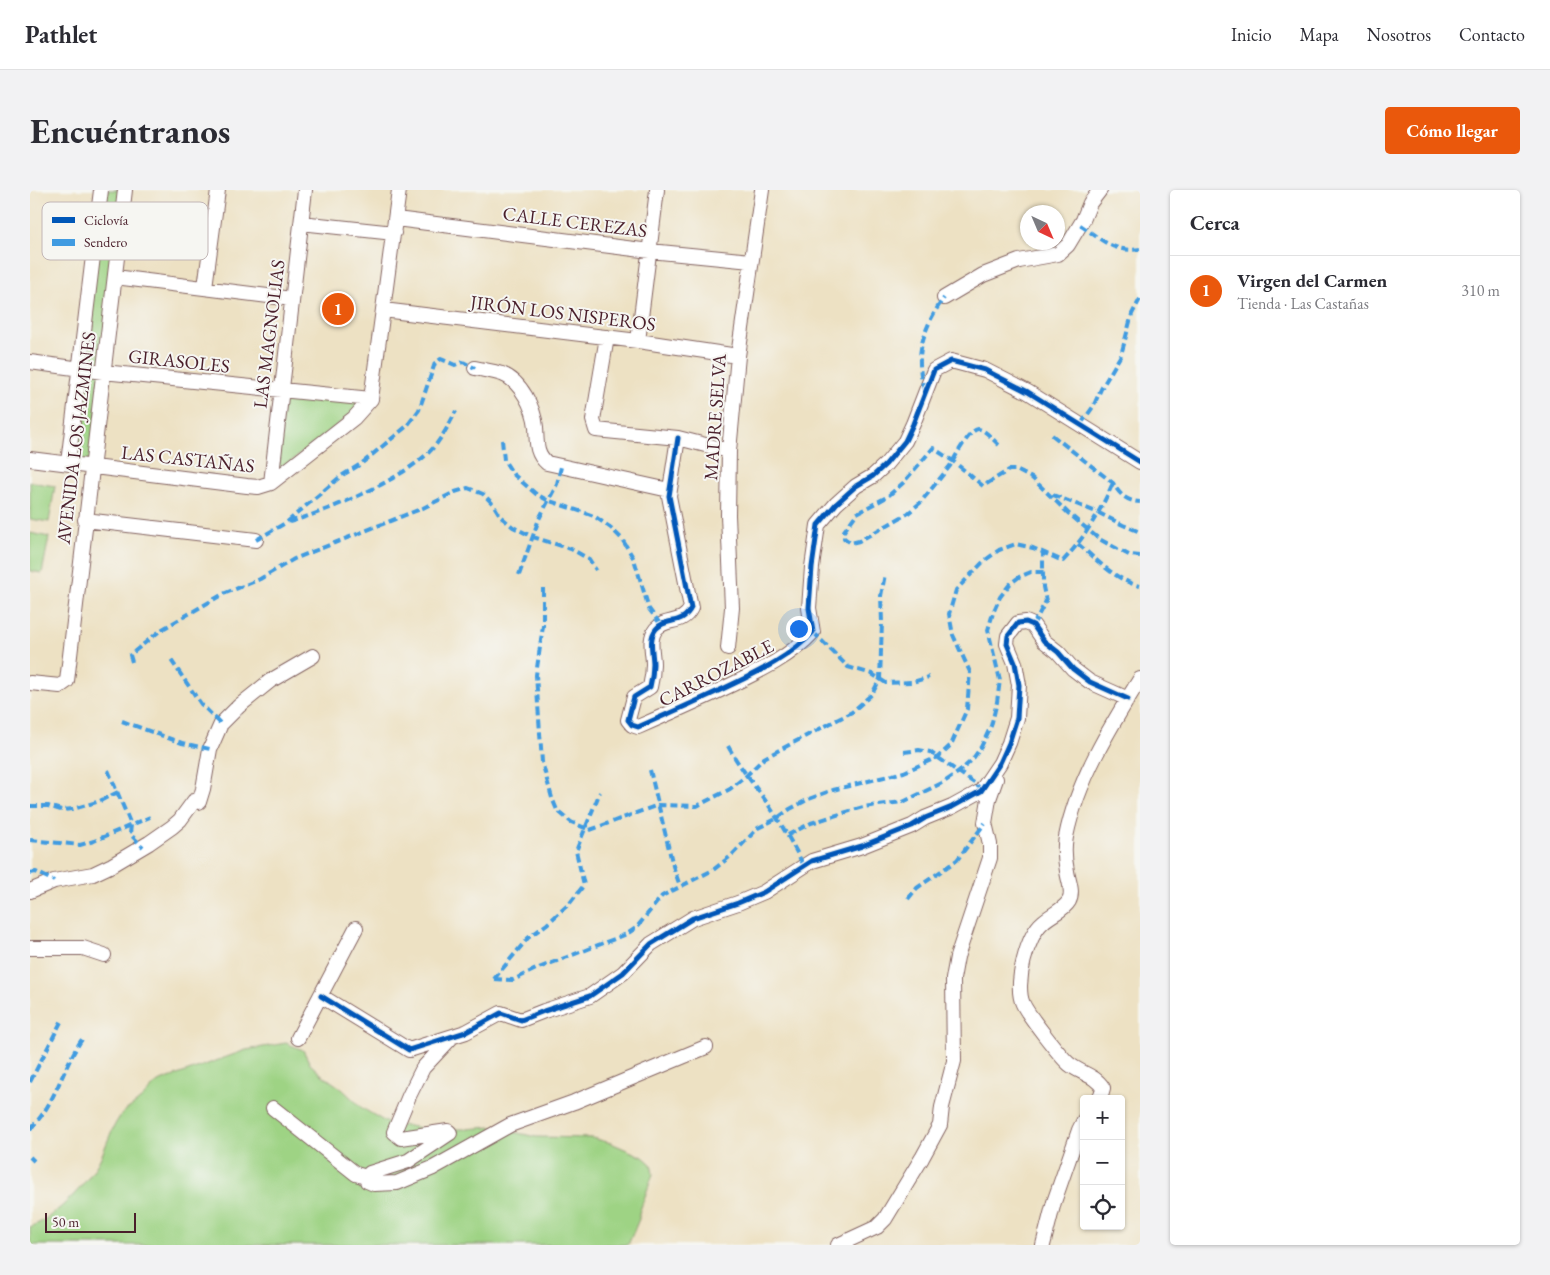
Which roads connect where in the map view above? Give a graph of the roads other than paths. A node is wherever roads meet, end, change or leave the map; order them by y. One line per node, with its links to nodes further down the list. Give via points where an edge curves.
1 (218, 190): 14 (street)
2 (305, 190): 7 (street, LAS MAGNOLIAS)
3 (399, 190): 8 (street)
4 (657, 190): 9 (street)
5 (762, 190): 12 (street, MADRE SELVA)
6 (1100, 190): 16 (street, via 1068,245 1058,254 1019,261 984,275)
7 (301, 223): 8 (street, CALLE CEREZAS); 15 (street, LAS MAGNOLIAS)
8 (395, 226): 9 (street, CALLE CEREZAS); 17 (street)
9 (650, 251): 12 (street, CALLE CEREZAS); 19 (street)
10 (92, 260): 22 (street, AVENIDA LOS JAZMINES)
11 (117, 260): 13 (street, AVENIDA LOS JAZMINES)
12 (751, 261): 20 (street, MADRE SELVA)
13 (115, 277): 14 (street); 24 (street, AVENIDA LOS JAZMINES)
14 (205, 287): 15 (street)
15 (292, 298): 25 (street, LAS MAGNOLIAS)
16 (944, 298)
17 (383, 310): 18 (street, JIRÓN LOS NISPEROS); 26 (street)
18 (607, 337): 19 (street, JIRÓN LOS NISPEROS); 27 (street, via 593,420 596,430)
19 (638, 341): 20 (street, JIRÓN LOS NISPEROS)
20 (738, 356): 28 (street, MADRE SELVA)
21 (30, 362): 22 (street)
22 (79, 368): 24 (street); 31 (street, AVENIDA LOS JAZMINES)
23 (475, 368): 34 (street, via 503,374 519,386 528,400 534,420 538,451 547,463)
24 (103, 372): 25 (street, GIRASOLES); 32 (street, AVENIDA LOS JAZMINES)
25 (281, 390): 26 (street, GIRASOLES); 33 (street, LAS MAGNOLIAS)
26 (370, 399): 33 (street, LAS CASTAÑAS, via 354,418)
27 (678, 438): 28 (street); 34 (street)
28 (729, 451): 37 (street, MADRE SELVA, via 732,608)
29 (30, 459): 31 (street, LAS CASTAÑAS)
30 (1140, 462): 34 (street, CARROZABLE, via 1028,392 985,370 950,361 934,370 904,442 886,464 856,486 818,525 808,608 813,632 800,646 766,668 638,728 628,720 634,697 650,687 652,637 661,625 680,620 691,608)
31 (68, 463): 32 (street, LAS CASTAÑAS)
32 (92, 466): 33 (street, LAS CASTAÑAS, via 247,486); 35 (street, AVENIDA LOS JAZMINES)
33 (271, 483)
34 (669, 490)
35 (85, 520): 36 (street); 40 (street, AVENIDA LOS JAZMINES, via 67,681 60,686)
36 (256, 540)
37 (728, 648)
38 (313, 656): 43 (street, via 270,681 221,724 210,750 199,802 194,801 172,827 124,859 93,874 54,881)
39 (1140, 679): 41 (street)
40 (30, 682)
41 (1128, 699): 42 (street, via 1090,682 1044,641 1033,625 1018,622 1008,636 1019,685 1017,718); 51 (street, via 1100,745 1076,800 1066,839 1069,901 1041,923 1029,943 1020,992 1023,1004 1035,1022 1069,1064 1098,1081 1103,1088)
42 (1010, 743): 48 (street, via 981,791 952,807 862,846 812,861 764,892 693,918 651,944 623,972 590,996 520,1020 501,1013); 55 (street, via 989,798 985,823 990,858 957,957 953,979 954,1061 940,1124 885,1219 877,1227)
43 (30, 890)
44 (356, 928): 47 (street)
45 (30, 948): 46 (street, via 83,948)
46 (104, 955)
47 (320, 996): 48 (street, via 409,1050); 49 (street)
48 (452, 1036): 54 (street, via 423,1068 394,1132 401,1138 448,1130 450,1133 408,1161)
49 (298, 1038)
50 (706, 1047): 54 (street, via 510,1125 433,1168 398,1183 374,1184)
51 (1101, 1095)
52 (273, 1108): 54 (street, via 356,1174)
53 (1080, 1127): 56 (street)
54 (366, 1177)
55 (838, 1245)
56 (1043, 1245)

